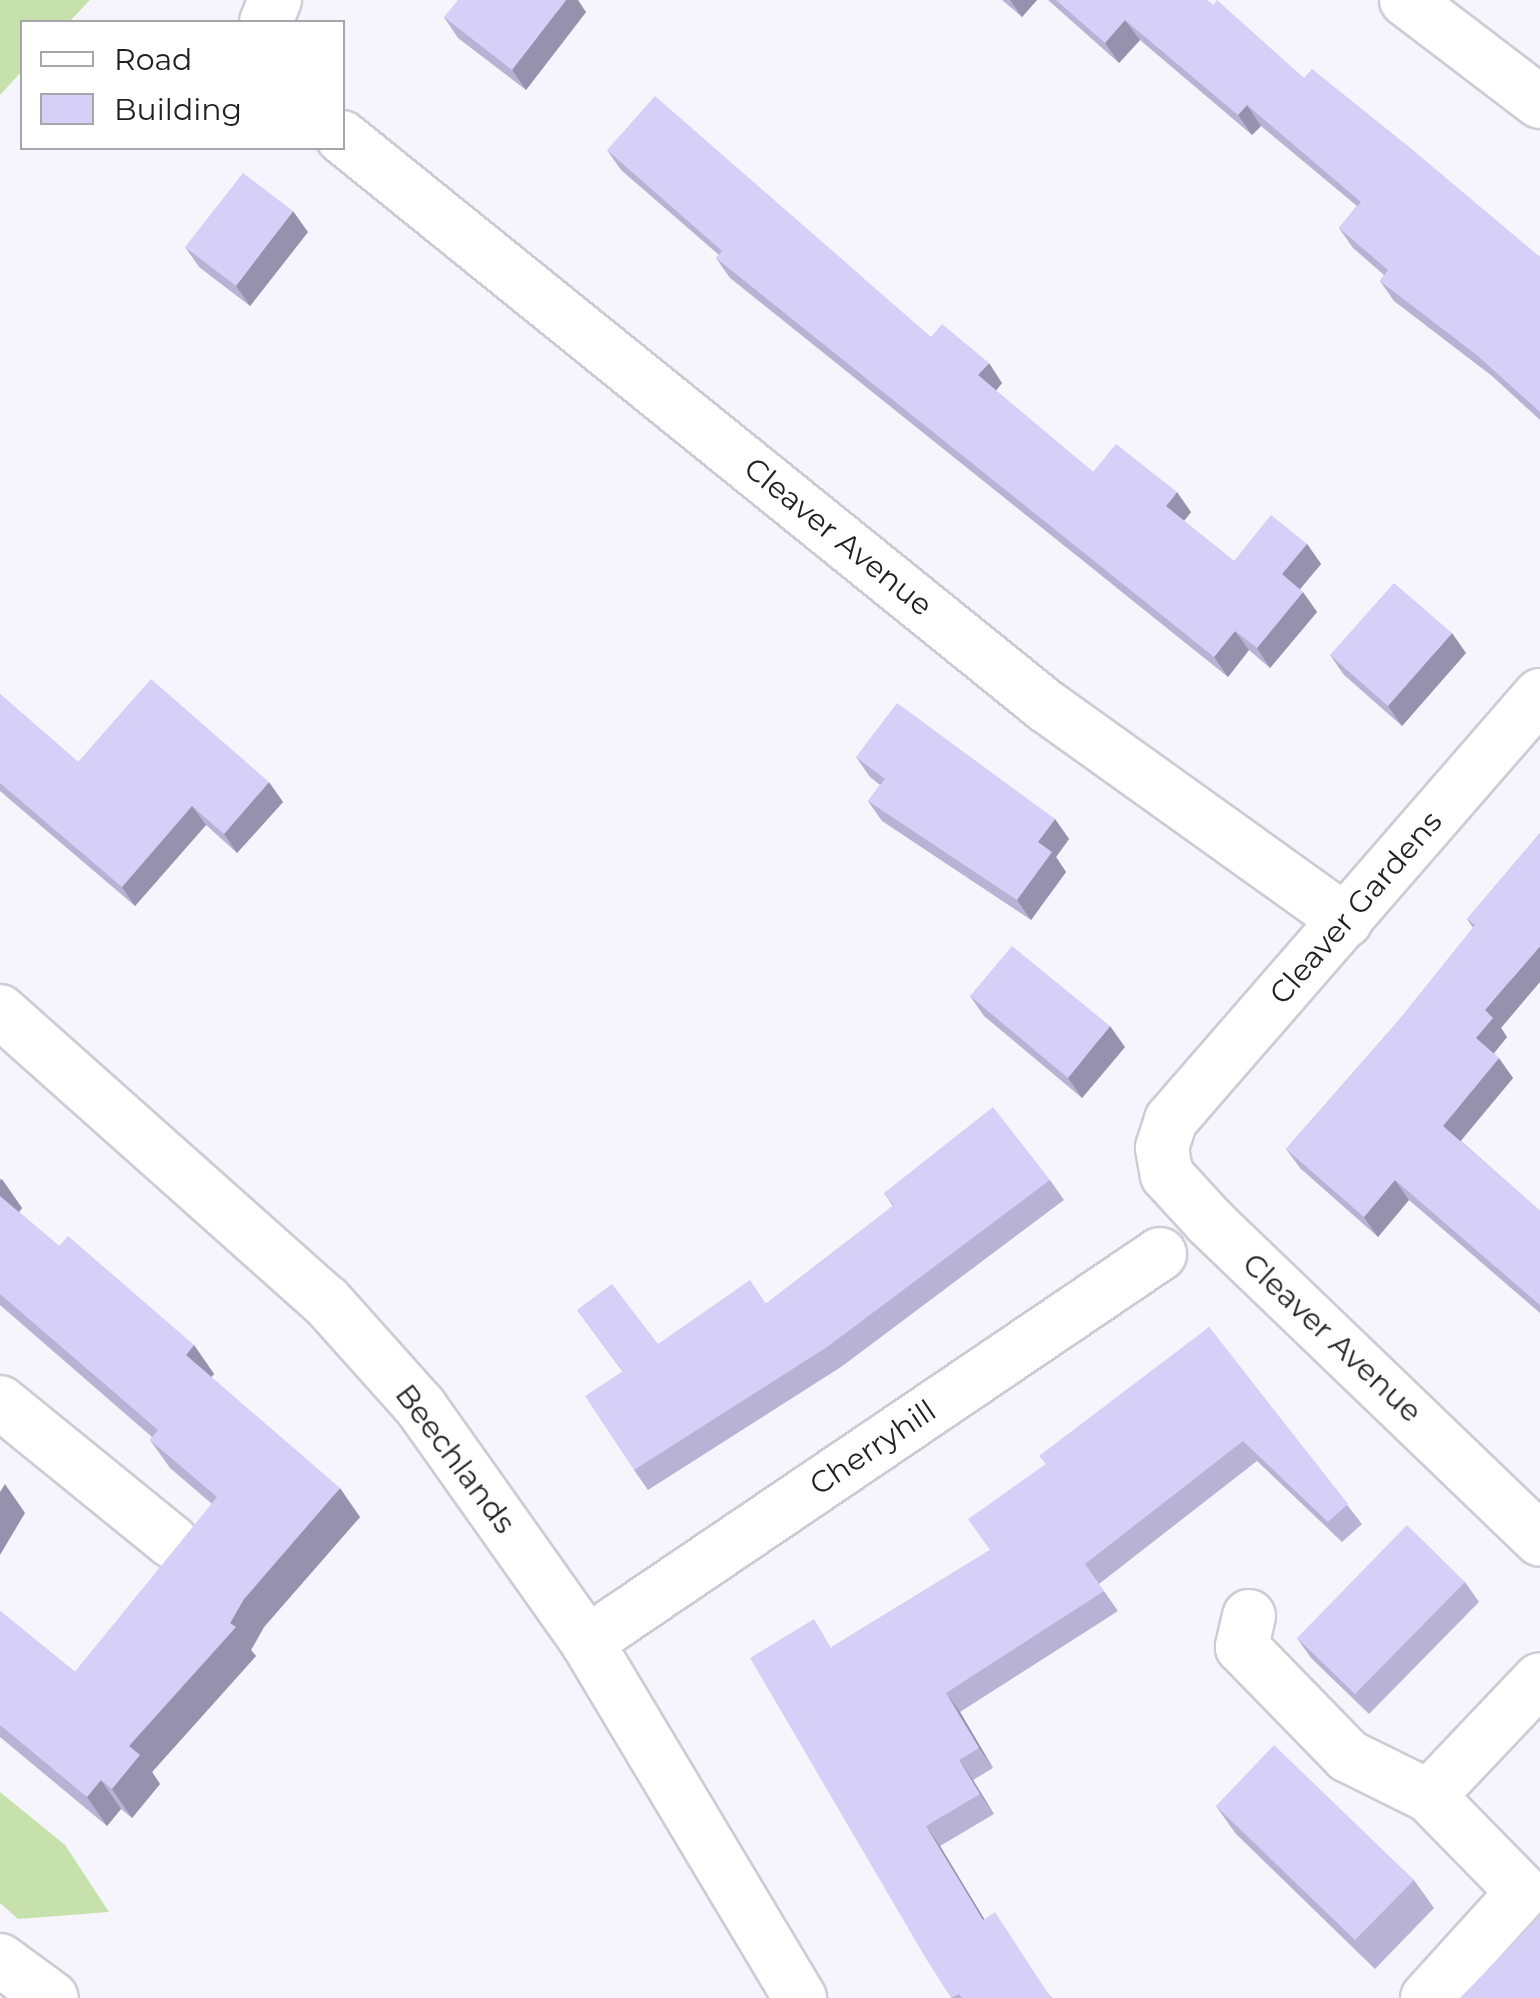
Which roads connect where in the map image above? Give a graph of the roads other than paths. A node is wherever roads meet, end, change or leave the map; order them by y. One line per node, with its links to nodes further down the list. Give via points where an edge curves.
1 (1406, 0): 2 (street)
2 (1540, 102)
3 (345, 139): 5 (street, Cleaver Avenue, via 1046,706)
4 (1540, 694): 5 (street, Cleaver Gardens)
5 (1346, 921): 7 (street, Cleaver Gardens)
6 (0, 1011): 13 (street, Beechlands, via 326,1301 420,1406)
7 (1171, 1120): 10 (street, Cleaver Avenue, via 1162,1148 1167,1175)
8 (1160, 1254): 13 (street, Cherryhill)
9 (0, 1402): 11 (street)
10 (1540, 1540)
11 (172, 1542)
12 (1249, 1616): 15 (street, via 1242,1647 1348,1756)
13 (587, 1642): 18 (street, Beechlands)
14 (1540, 1680): 15 (street)
15 (1430, 1796): 19 (street, via 1523,1892)
16 (0, 1960): 17 (street)
17 (52, 1998)
18 (800, 1998)
19 (1428, 1998)

